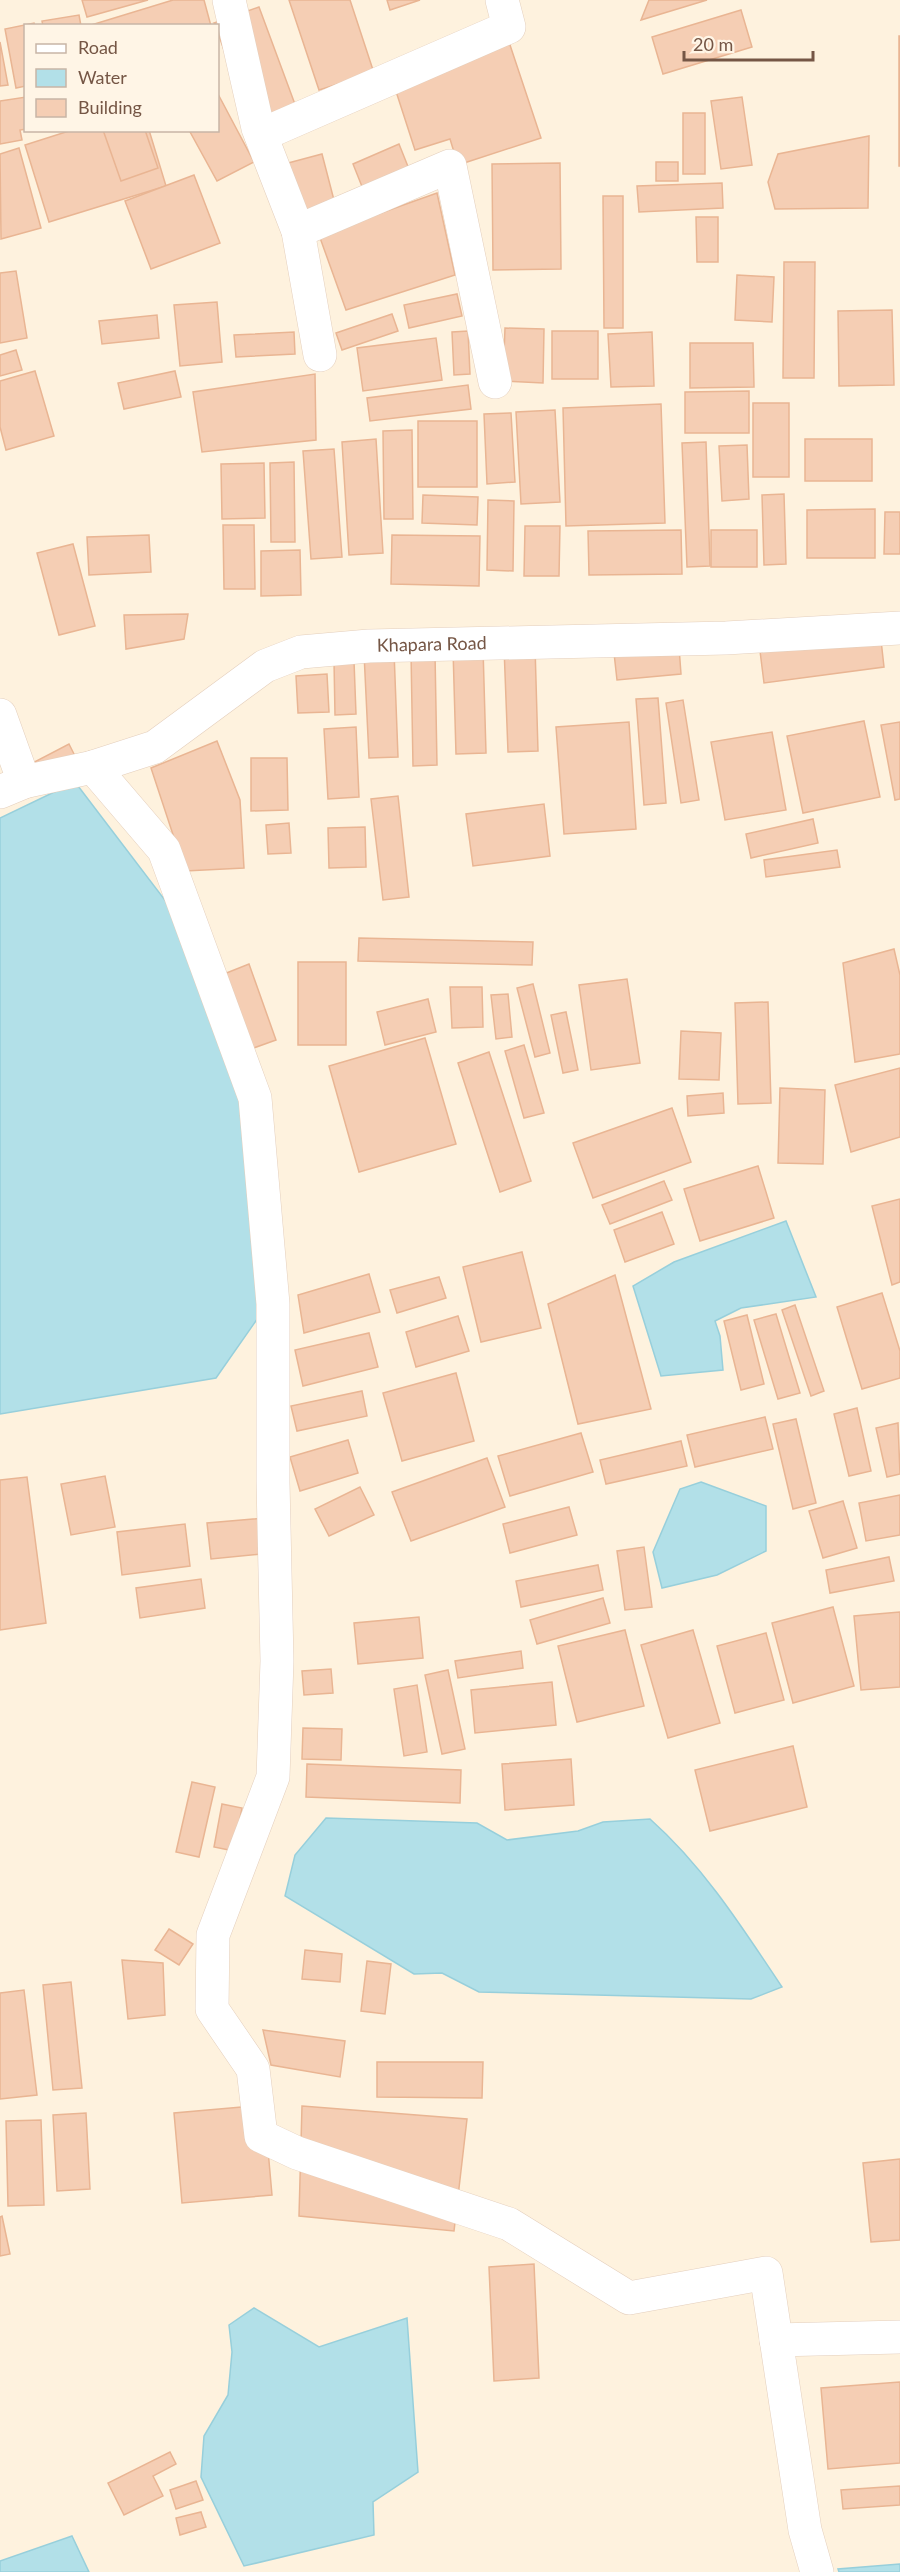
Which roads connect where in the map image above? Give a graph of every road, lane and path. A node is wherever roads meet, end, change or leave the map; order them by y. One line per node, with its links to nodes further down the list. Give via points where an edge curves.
1 (229, 0): 3 (street)
2 (502, 0): 3 (street, via 509,27)
3 (261, 135): 4 (street)
4 (298, 231): 5 (street); 6 (street, via 450,166)
5 (320, 355)
6 (495, 382)
7 (900, 628): 9 (street, Khapara Road, via 726,638 369,646 301,652 265,666 155,747)
8 (0, 715): 10 (street)
9 (93, 767): 10 (street, Khapara Road); 12 (street, via 164,850 255,1098 273,1304 277,1661 273,1777 213,1935 212,2009 254,2069 261,2136 297,2153 509,2224 629,2298 766,2273)
10 (12, 787)
11 (900, 2337): 12 (street)
12 (776, 2340): 13 (street, via 805,2530)
13 (817, 2572)

